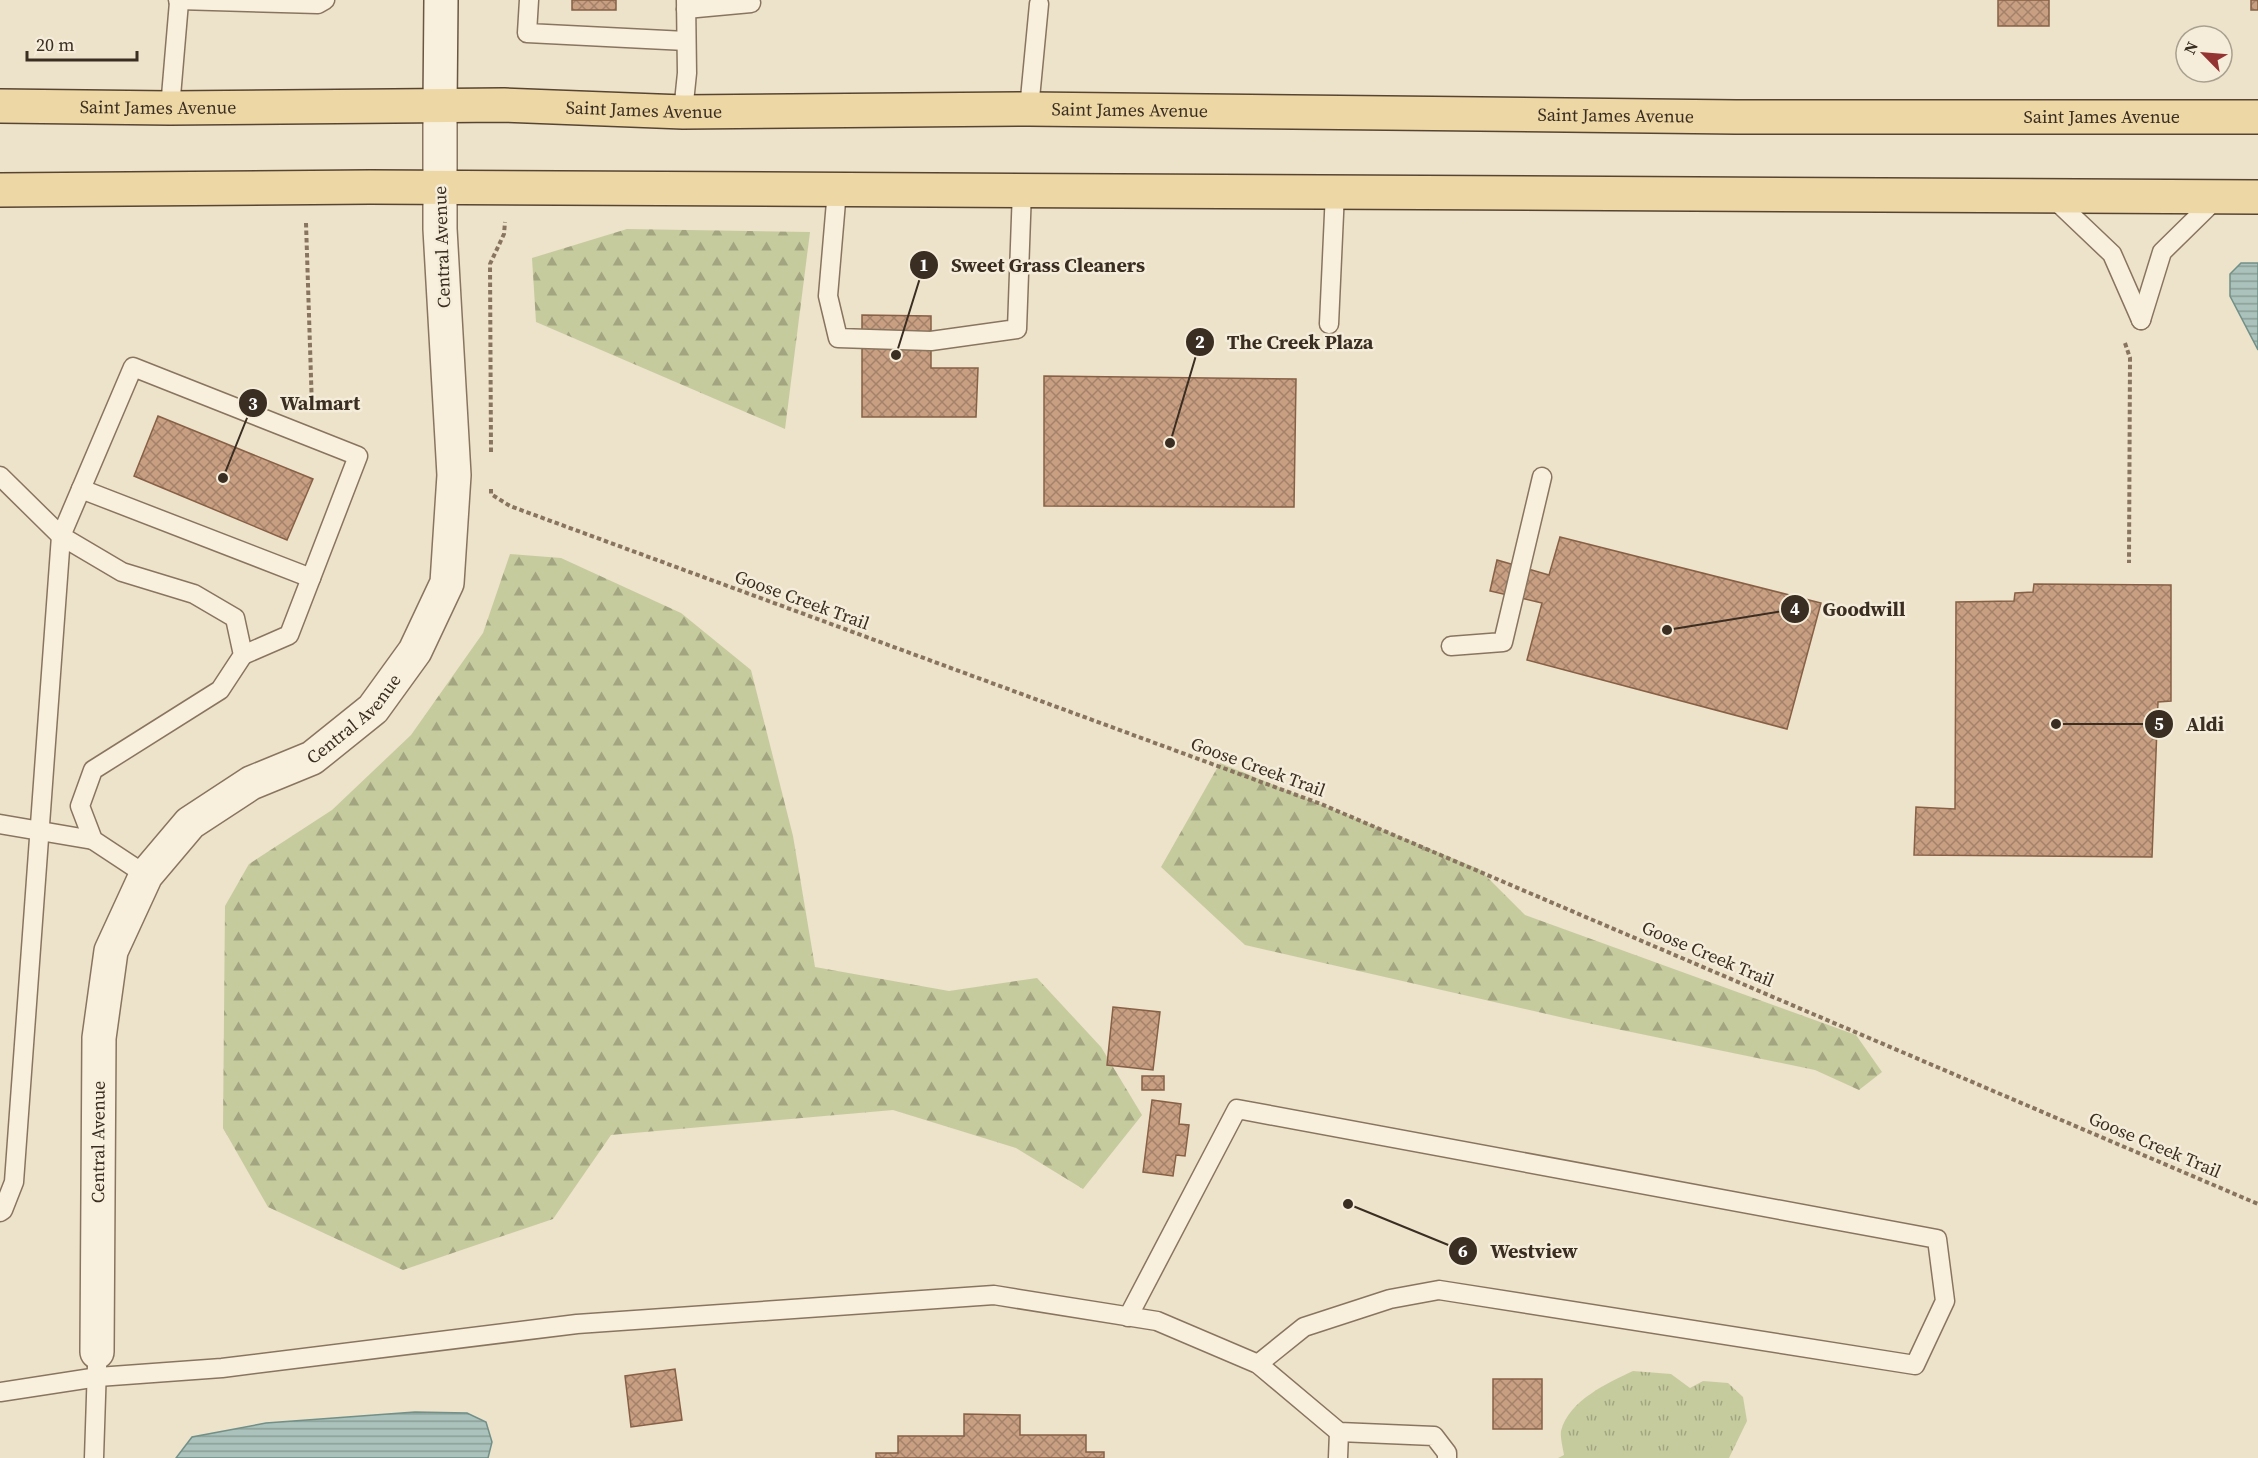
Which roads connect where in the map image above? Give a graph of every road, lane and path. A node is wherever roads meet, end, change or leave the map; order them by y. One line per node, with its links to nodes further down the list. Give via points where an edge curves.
1 (325, 0): 4 (lane, via 318,4)
2 (441, 0): 10 (street, Central Avenue)
3 (529, 0): 8 (lane, via 527,33)
4 (178, 1): 11 (lane)
5 (751, 3): 6 (lane)
6 (686, 4): 8 (lane)
7 (1039, 4): 12 (lane)
8 (686, 41): 13 (lane)
9 (0, 106): 11 (main road, Saint James Avenue)
10 (440, 106): 11 (main road, Saint James Avenue); 13 (main road, Saint James Avenue); 15 (street, Central Avenue)
11 (170, 108)
12 (1029, 109): 13 (main road, Saint James Avenue); 14 (main road, Saint James Avenue, via 1736,117)
13 (683, 112)
14 (2258, 117)
15 (440, 188): 16 (main road); 17 (main road); 41 (street, Central Avenue, via 454,475 447,583 415,651 373,709 312,758 251,783 190,823)
16 (0, 190)
17 (837, 190): 18 (main road); 18 (lane, via 828,296 838,338 931,341 1017,329)
18 (1022, 190): 19 (main road)
19 (1335, 192): 20 (main road); 25 (lane)
20 (2051, 196): 21 (main road); 21 (lane, via 2112,254 2141,320 2162,252)
21 (2218, 197): 22 (main road)
22 (2258, 197)
23 (505, 222): 28 (path, via 504,234 490,264)
24 (306, 223): 27 (path)
25 (1329, 324)
26 (2123, 338): 34 (path, via 2130,358)
27 (313, 439): 32 (lane, via 133,367); 35 (lane, via 358,456)
28 (491, 459)
29 (0, 476): 33 (lane)
30 (1542, 477): 36 (lane, via 1503,642)
31 (491, 482): 42 (path, Goose Creek Trail, via 491,494 510,506 1321,804)
32 (81, 489): 33 (lane); 35 (lane)
33 (61, 536): 37 (lane, via 122,572 194,594 235,618); 39 (lane)
34 (2129, 563)
35 (311, 578): 37 (lane, via 289,634)
36 (1451, 646)
37 (243, 656): 40 (lane, via 220,690 93,770 80,806)
38 (0, 824): 39 (lane)
39 (38, 830): 40 (lane); 43 (lane, via 14,1182)
40 (93, 840): 41 (lane)
41 (146, 875): 45 (street, Central Avenue, via 111,951 99,1038)
42 (2258, 1204)
43 (0, 1212)
44 (1128, 1317): 45 (lane, via 994,1295 577,1324 222,1368); 46 (lane, via 1157,1321); 46 (lane, via 1237,1109 1937,1239 1945,1300 1915,1365 1439,1290 1390,1299 1304,1327)
45 (98, 1365): 47 (lane); 49 (lane)
46 (1258, 1365): 48 (lane)
47 (0, 1392)
48 (1339, 1432): 50 (lane); 51 (lane, via 1434,1436)
49 (94, 1458)
50 (1338, 1458)
51 (1447, 1458)

